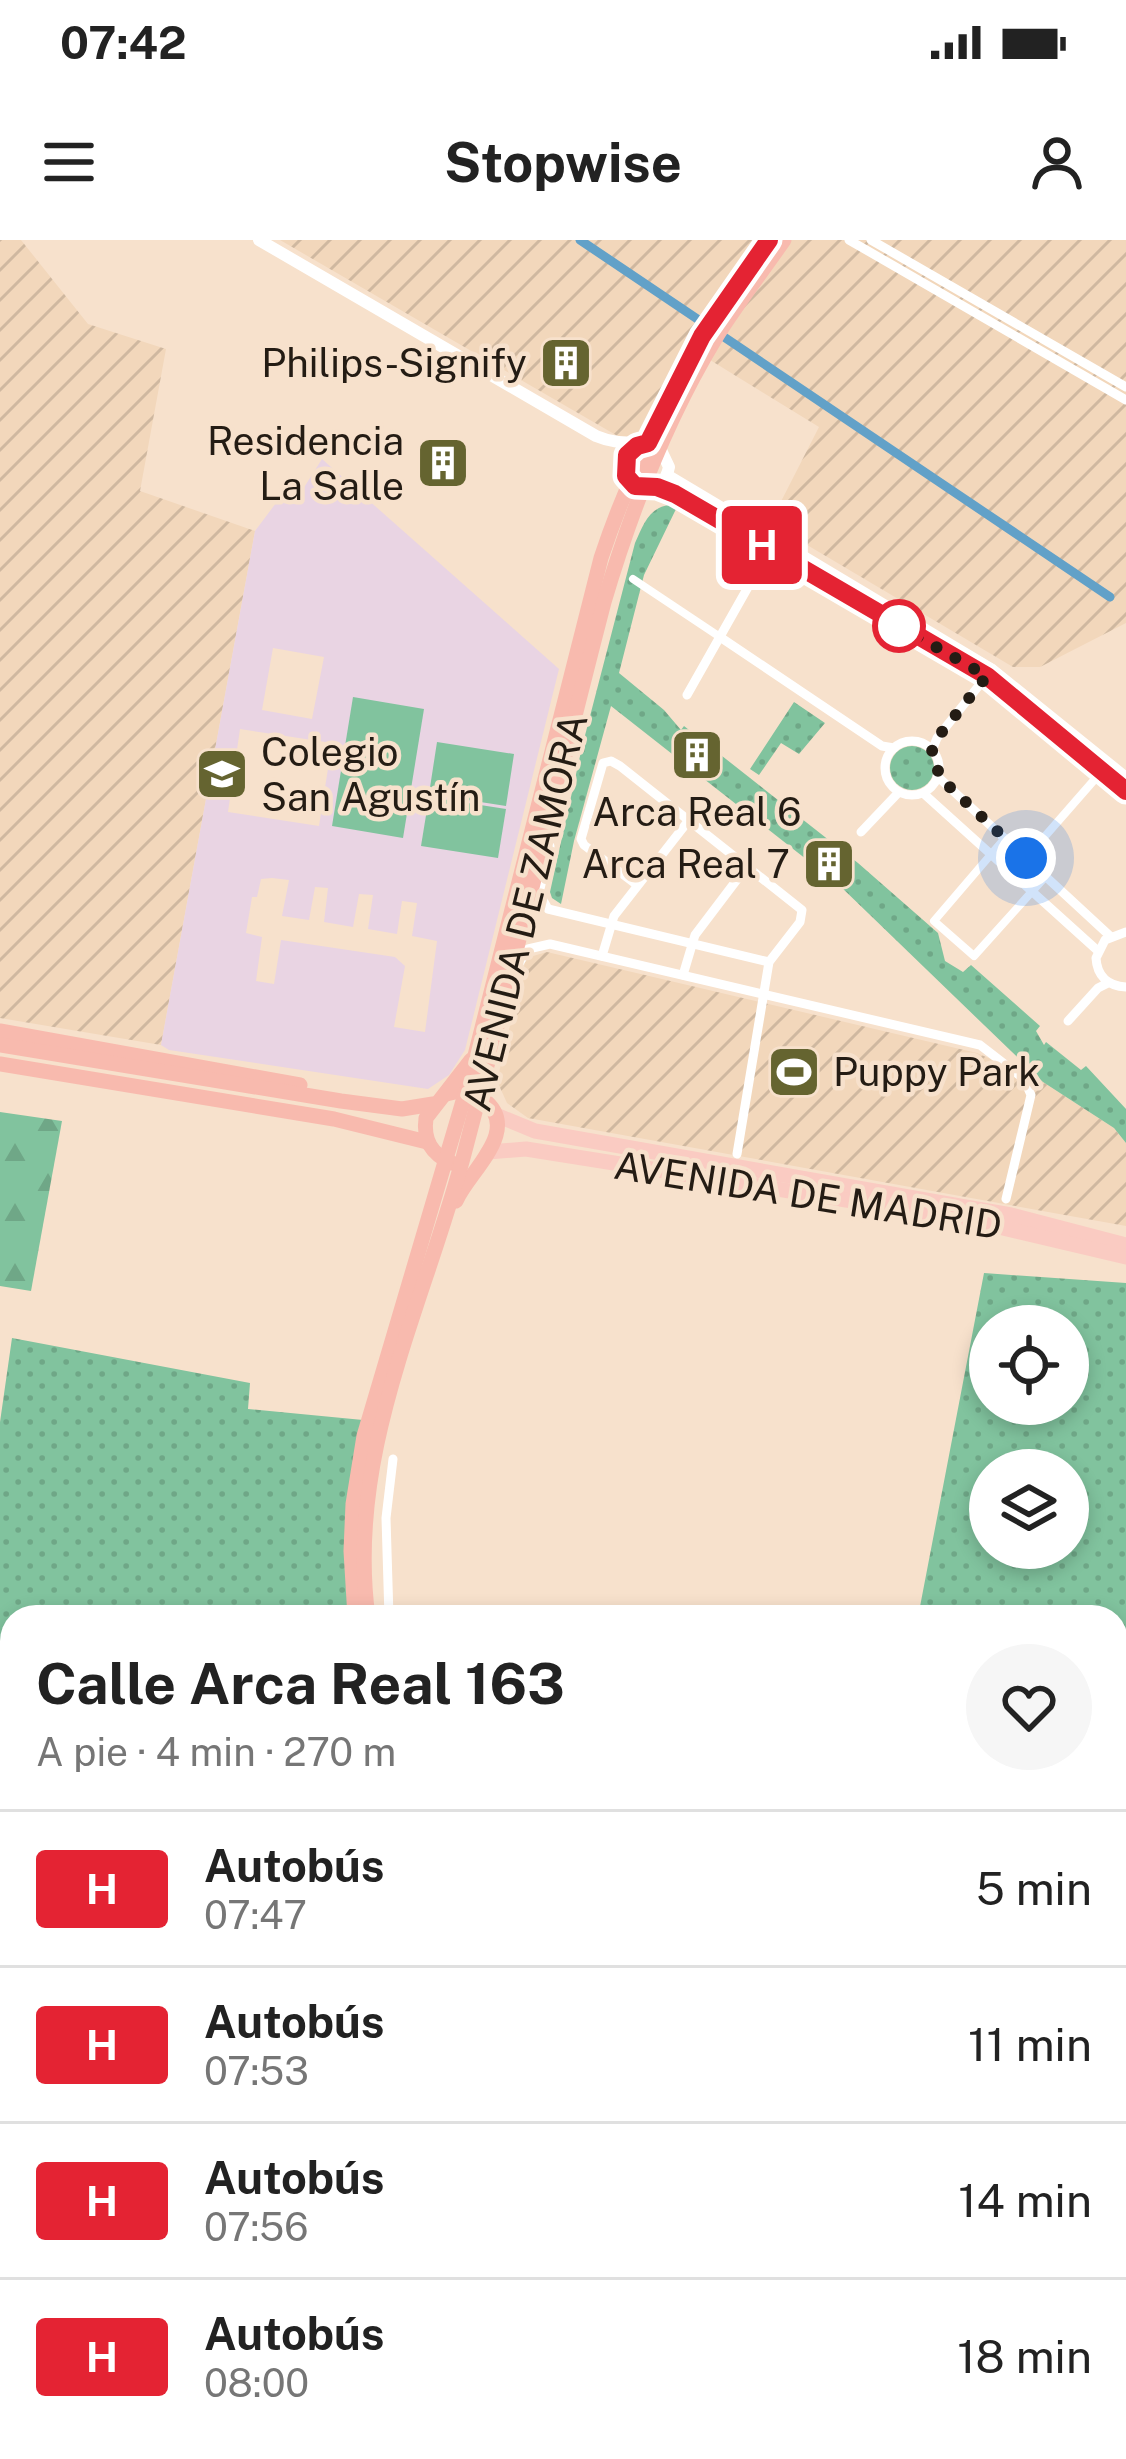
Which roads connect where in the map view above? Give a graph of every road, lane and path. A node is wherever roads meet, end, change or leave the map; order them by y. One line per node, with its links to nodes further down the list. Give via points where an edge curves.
1 (259, 240): 9 (street)
2 (769, 240): 6 (highway, AVENIDA DE ZAMORA)
3 (784, 240): 6 (highway, AVENIDA DE ZAMORA)
4 (849, 240): 8 (street)
5 (871, 240): 7 (street)
6 (721, 318): 10 (highway, AVENIDA DE ZAMORA)
7 (1126, 387)
8 (1126, 400)
9 (596, 436): 10 (street); 11 (street)
10 (648, 446): 11 (street); 12 (street, via 668,460); 13 (highway, AVENIDA DE ZAMORA)
11 (624, 461): 13 (street)
12 (668, 474): 13 (street); 17 (street)
13 (643, 486): 14 (street); 24 (highway, AVENIDA DE ZAMORA, via 604,602); 52 (highway, AVENIDA DE ZAMORA, via 612,526 584,621)
14 (769, 550): 16 (street); 17 (street)
15 (633, 579): 16 (street)
16 (720, 638): 18 (street); 20 (street)
17 (990, 672): 19 (street); 21 (street); 23 (street)
18 (687, 695)
19 (929, 748): 20 (street, via 910,741); 22 (street)
20 (888, 750): 25 (street, via 886,776)
21 (1103, 770): 26 (street); 32 (street)
22 (938, 776): 27 (street); 30 (street)
23 (1126, 776)
24 (560, 780): 37 (street, via 542,902 557,914); 48 (highway, AVENIDA DE ZAMORA)
25 (896, 789): 27 (street); 29 (street)
26 (1126, 790)
27 (923, 793): 31 (street)
28 (689, 820): 33 (street); 35 (street); 35 (street, via 611,761 598,768 581,838)
29 (860, 832)
30 (1005, 838): 31 (street); 32 (street)
31 (991, 855): 36 (street); 36 (street, via 934,921 974,956)
32 (1026, 858): 34 (street)
33 (761, 876): 40 (street, via 745,869); 43 (street, via 803,915)
34 (1046, 876): 36 (street); 39 (street)
35 (637, 885): 37 (street)
36 (1032, 892): 41 (street)
37 (611, 926): 40 (street); 42 (street)
38 (1126, 932): 39 (street)
39 (1110, 936): 41 (street)
40 (692, 945): 43 (street); 44 (street)
41 (1098, 951): 45 (street)
42 (602, 956): 44 (street); 48 (street, via 550,944 528,949)
43 (769, 962): 47 (street)
44 (683, 975): 47 (street)
45 (1103, 983): 46 (street); 49 (street)
46 (1126, 987)
47 (763, 994): 59 (street); 64 (street, via 980,1045 1024,1078 1031,1095)
48 (505, 1000): 54 (highway, AVENIDA DE ZAMORA)
49 (1068, 1021)
50 (0, 1031): 56 (highway, via 257,1075)
51 (0, 1045): 56 (highway)
52 (476, 1053): 54 (highway, AVENIDA DE ZAMORA); 55 (highway)
53 (0, 1064): 58 (highway, via 334,1120)
54 (473, 1093): 55 (highway); 57 (highway); 61 (highway, AVENIDA DE ZAMORA)
55 (440, 1099): 56 (highway, via 402,1108); 58 (highway, via 426,1118)
56 (341, 1101)
57 (496, 1115): 60 (highway, via 498,1132); 62 (main road, AVENIDA DE MADRID, via 529,1130)
58 (429, 1145): 61 (highway); 67 (highway)
59 (737, 1154): 62 (street, AVENIDA DE MADRID); 63 (street)
60 (486, 1155): 61 (highway); 66 (main road, AVENIDA DE MADRID, via 526,1149 947,1216); 67 (highway, via 458,1195 438,1262)
61 (454, 1163): 67 (highway, AVENIDA DE ZAMORA)
62 (714, 1166): 63 (main road, AVENIDA DE MADRID)
63 (766, 1174): 65 (main road, AVENIDA DE MADRID, via 1011,1215)
64 (1006, 1199)
65 (1126, 1245)
66 (1126, 1257)
67 (411, 1301): 69 (highway, AVENIDA DE ZAMORA, via 357,1470); 70 (highway, AVENIDA DE ZAMORA, via 370,1471)
68 (393, 1459): 71 (street)
69 (355, 1605)
70 (367, 1605)
71 (389, 1605)

